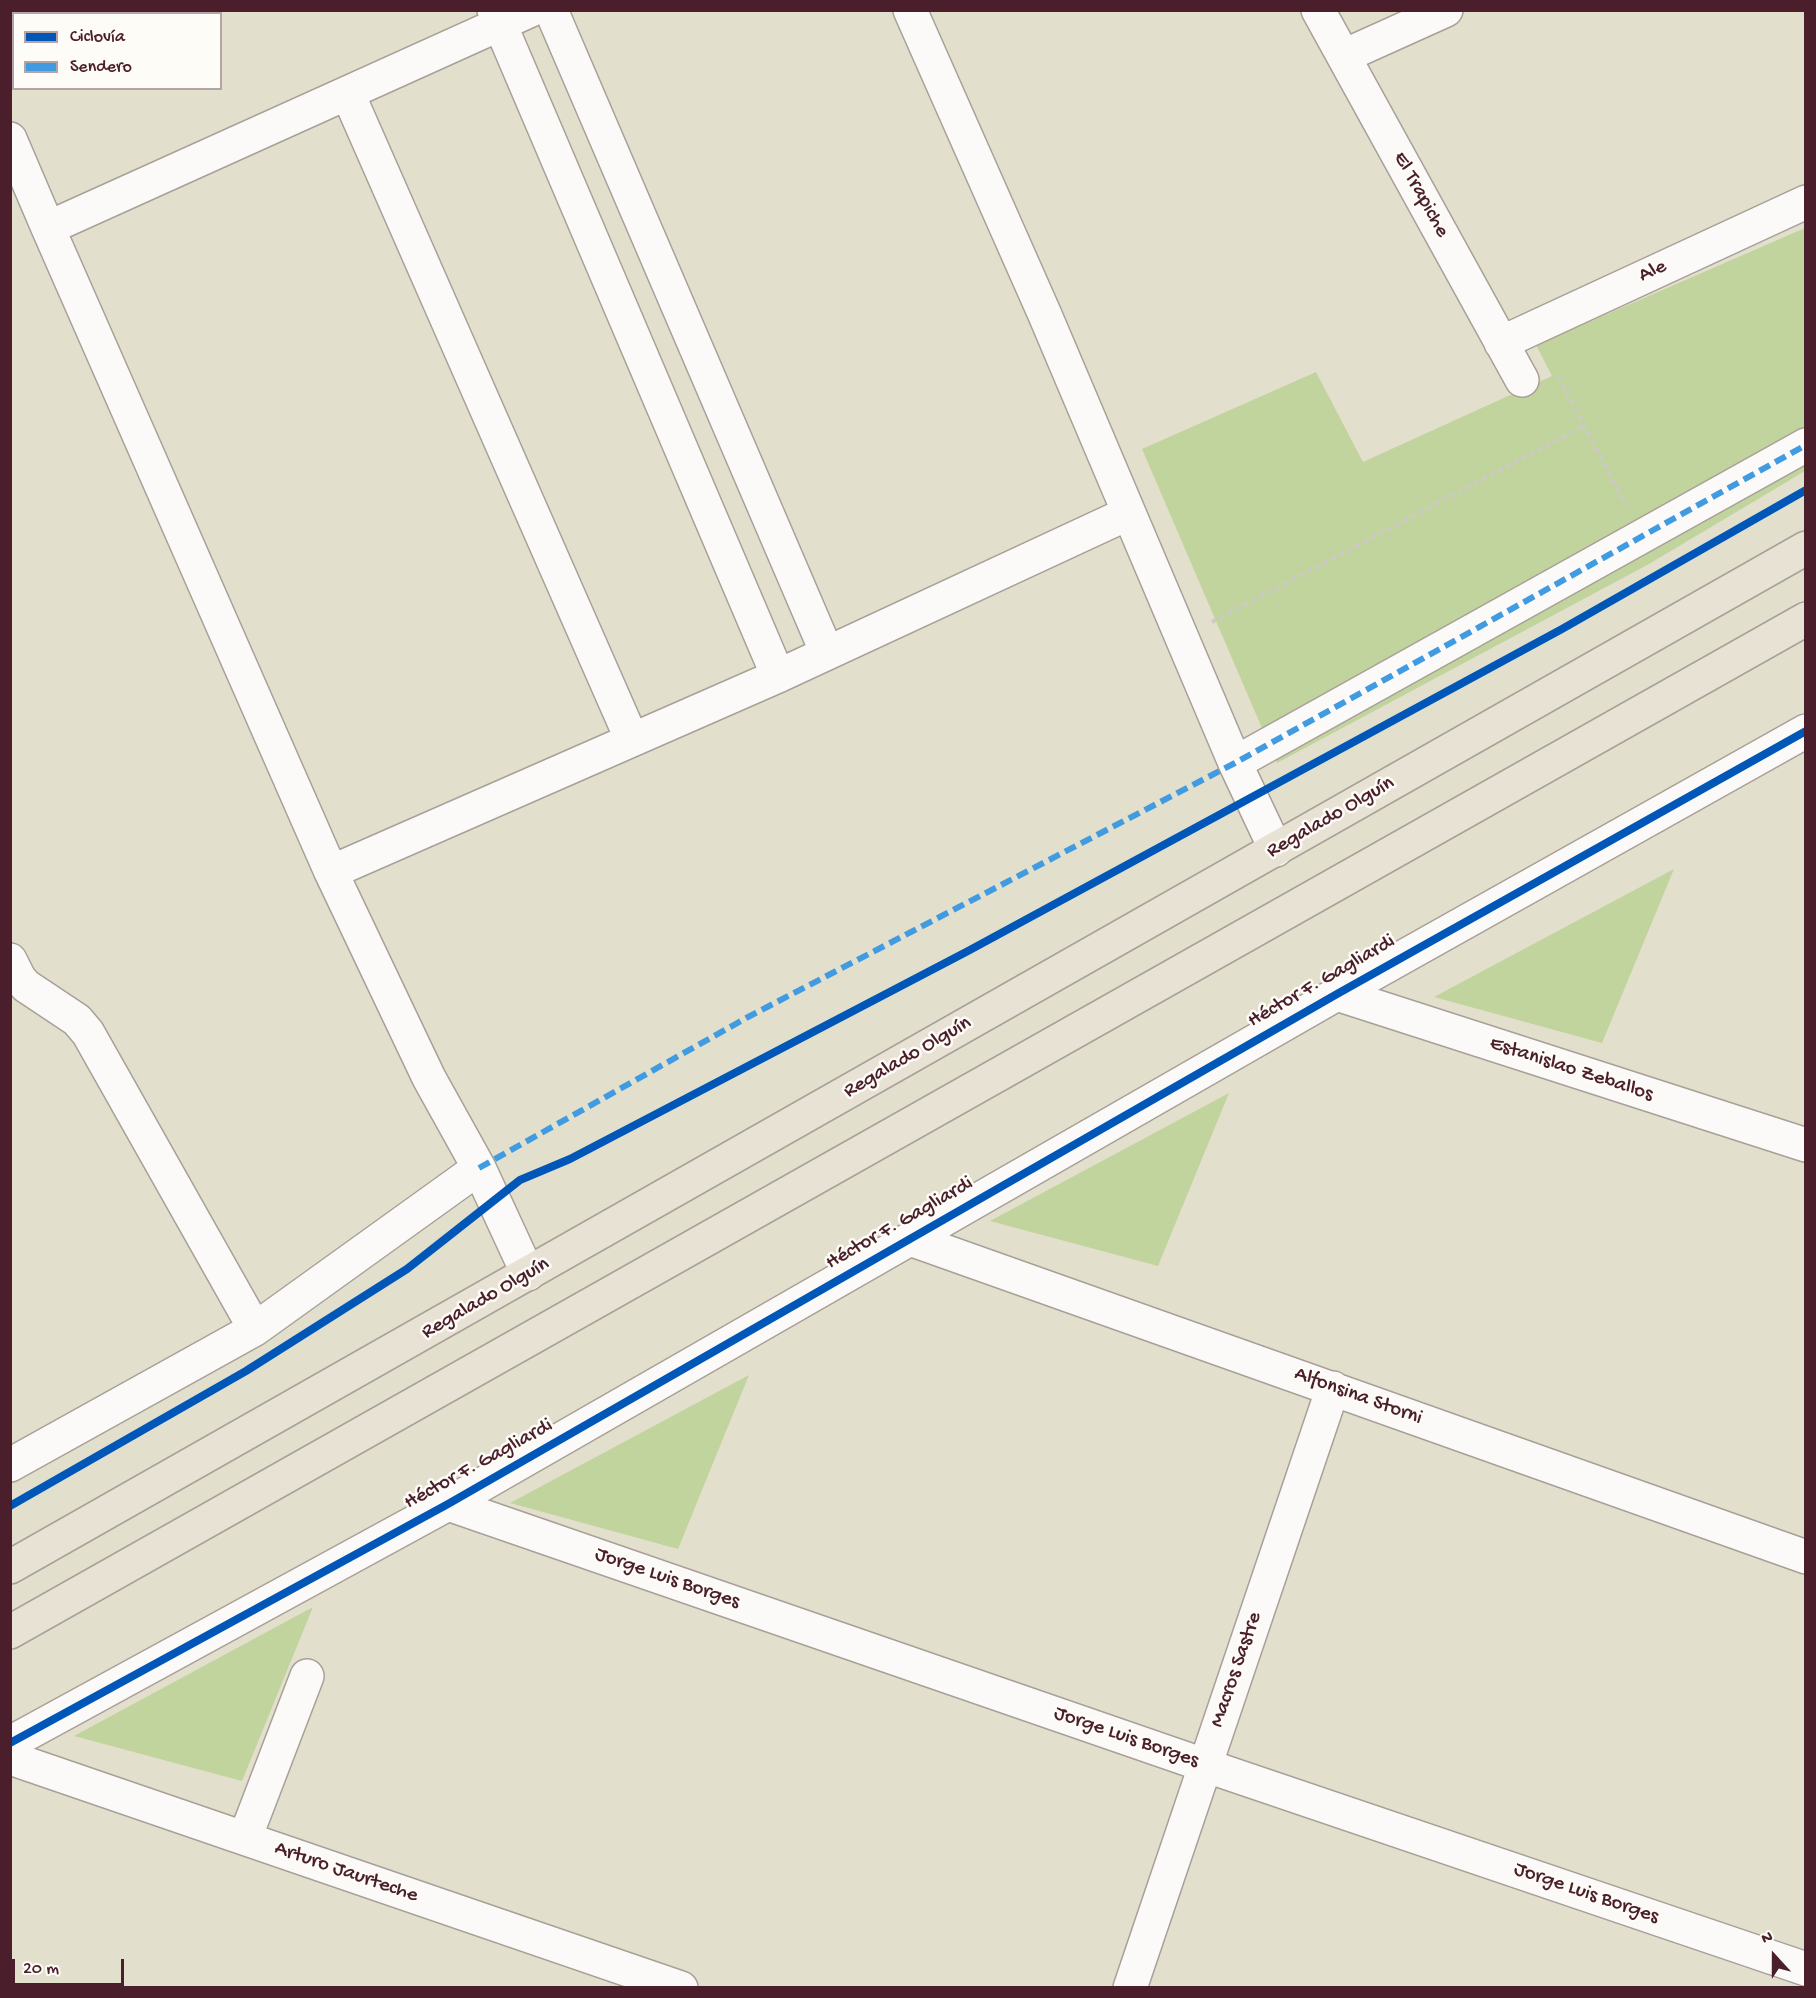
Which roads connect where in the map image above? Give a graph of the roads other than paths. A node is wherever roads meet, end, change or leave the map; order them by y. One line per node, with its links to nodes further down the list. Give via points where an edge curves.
1 (531, 10): 6 (street)
2 (551, 10): 18 (street)
3 (910, 10): 15 (street)
4 (1318, 10): 7 (street, El Trapiche)
5 (1446, 10): 7 (street)
6 (497, 18): 8 (street); 19 (street)
7 (1344, 56): 12 (street, El Trapiche)
8 (348, 94): 11 (street); 20 (street)
9 (10, 139): 11 (street)
10 (1806, 202): 12 (street, Ale)
11 (48, 228): 24 (street)
12 (1501, 343): 13 (street, El Trapiche)
13 (1522, 380)
14 (1806, 445): 22 (street)
15 (1129, 513): 18 (street); 22 (street)
16 (1806, 548): 23 (main road, Regalado Olguín)
17 (1806, 619): 37 (main road)
18 (828, 653): 19 (street)
19 (778, 676): 20 (street)
20 (632, 740): 24 (street)
21 (1797, 744): 26 (street, Héctor F. Gagliardi)
22 (1235, 763): 23 (street)
23 (1275, 850): 30 (main road, Regalado Olguín)
24 (331, 872): 28 (street, via 429,1078)
25 (10, 960): 31 (street, via 26,986 77,1020 88,1033)
26 (1337, 994): 27 (street, Estanislao Zeballos); 29 (street, Héctor F. Gagliardi)
27 (1806, 1145)
28 (479, 1168): 30 (street); 31 (street)
29 (910, 1239): 32 (street, Alfonsina Storni); 34 (street, Héctor F. Gagliardi)
30 (528, 1275): 36 (main road, Regalado Olguín)
31 (255, 1329): 33 (street)
32 (1333, 1388): 35 (street, Alfonsina Storni); 41 (street, Macros Sastre)
33 (10, 1465)
34 (448, 1504): 39 (street, Héctor F. Gagliardi); 41 (street, Jorge Luis Borges)
35 (1806, 1557)
36 (10, 1568)
37 (10, 1632)
38 (307, 1676): 42 (street)
39 (10, 1743)
40 (10, 1758): 42 (street, Arturo Jaurteche)
41 (1204, 1765): 43 (street, Jorge Luis Borges); 45 (street, Macros Sastre)
42 (245, 1838): 44 (street, Arturo Jaurteche)
43 (1806, 1969)
44 (681, 1988)
45 (1130, 1988)

